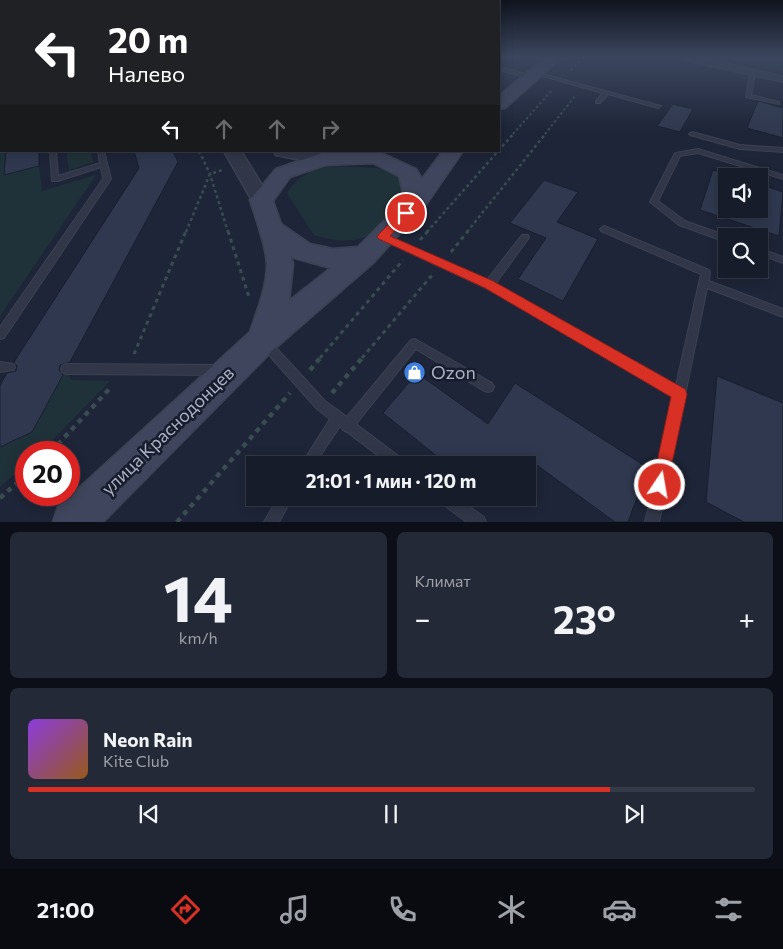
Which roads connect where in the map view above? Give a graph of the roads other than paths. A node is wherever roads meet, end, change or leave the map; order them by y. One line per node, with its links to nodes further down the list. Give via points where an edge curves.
1 (526, 82): 6 (main road)
2 (570, 82): 4 (lane)
3 (750, 82): 7 (lane, via 748,96)
4 (607, 92): 5 (lane); 8 (lane)
5 (598, 102)
6 (500, 103)
7 (776, 103)
8 (658, 106)
9 (692, 134): 10 (lane, via 740,147)
10 (783, 150)
11 (53, 152): 19 (lane, via 55,179)
12 (101, 152): 19 (lane)
13 (287, 152): 18 (street)
14 (394, 152): 16 (main road)
15 (452, 152): 22 (main road)
16 (376, 157): 18 (main road); 22 (main road, via 409,174)
17 (236, 158): 21 (street)
18 (322, 159): 21 (main road, via 283,173)
19 (104, 164): 33 (lane, via 107,179)
20 (783, 177): 25 (lane, via 698,151 677,154 654,202 682,223)
21 (261, 200): 23 (main road)
22 (417, 202): 27 (main road)
23 (271, 228): 27 (main road, via 302,252 333,259); 34 (main road, via 280,264 275,301)
24 (604, 229): 30 (lane, via 706,272)
25 (718, 236)
26 (525, 237): 31 (lane)
27 (374, 246): 31 (lane, via 412,250); 34 (main road, улица Краснодонцев)
28 (768, 254): 29 (lane)
29 (783, 260)
30 (704, 283): 32 (lane); 38 (lane)
31 (489, 285): 38 (lane)
32 (783, 313)
33 (0, 335)
34 (263, 340): 36 (main road, улица Краснодонцев); 39 (lane, via 321,405)
35 (66, 369): 36 (lane)
36 (230, 370): 44 (main road, улица Краснодонцев)
37 (488, 387): 39 (lane, via 415,343)
38 (680, 394): 47 (lane)
39 (343, 422): 40 (lane); 41 (lane)
40 (315, 456)
41 (389, 456)
42 (280, 506): 45 (lane)
43 (457, 506): 46 (lane)
44 (73, 522)
45 (271, 522)
46 (479, 522)
47 (652, 522)

